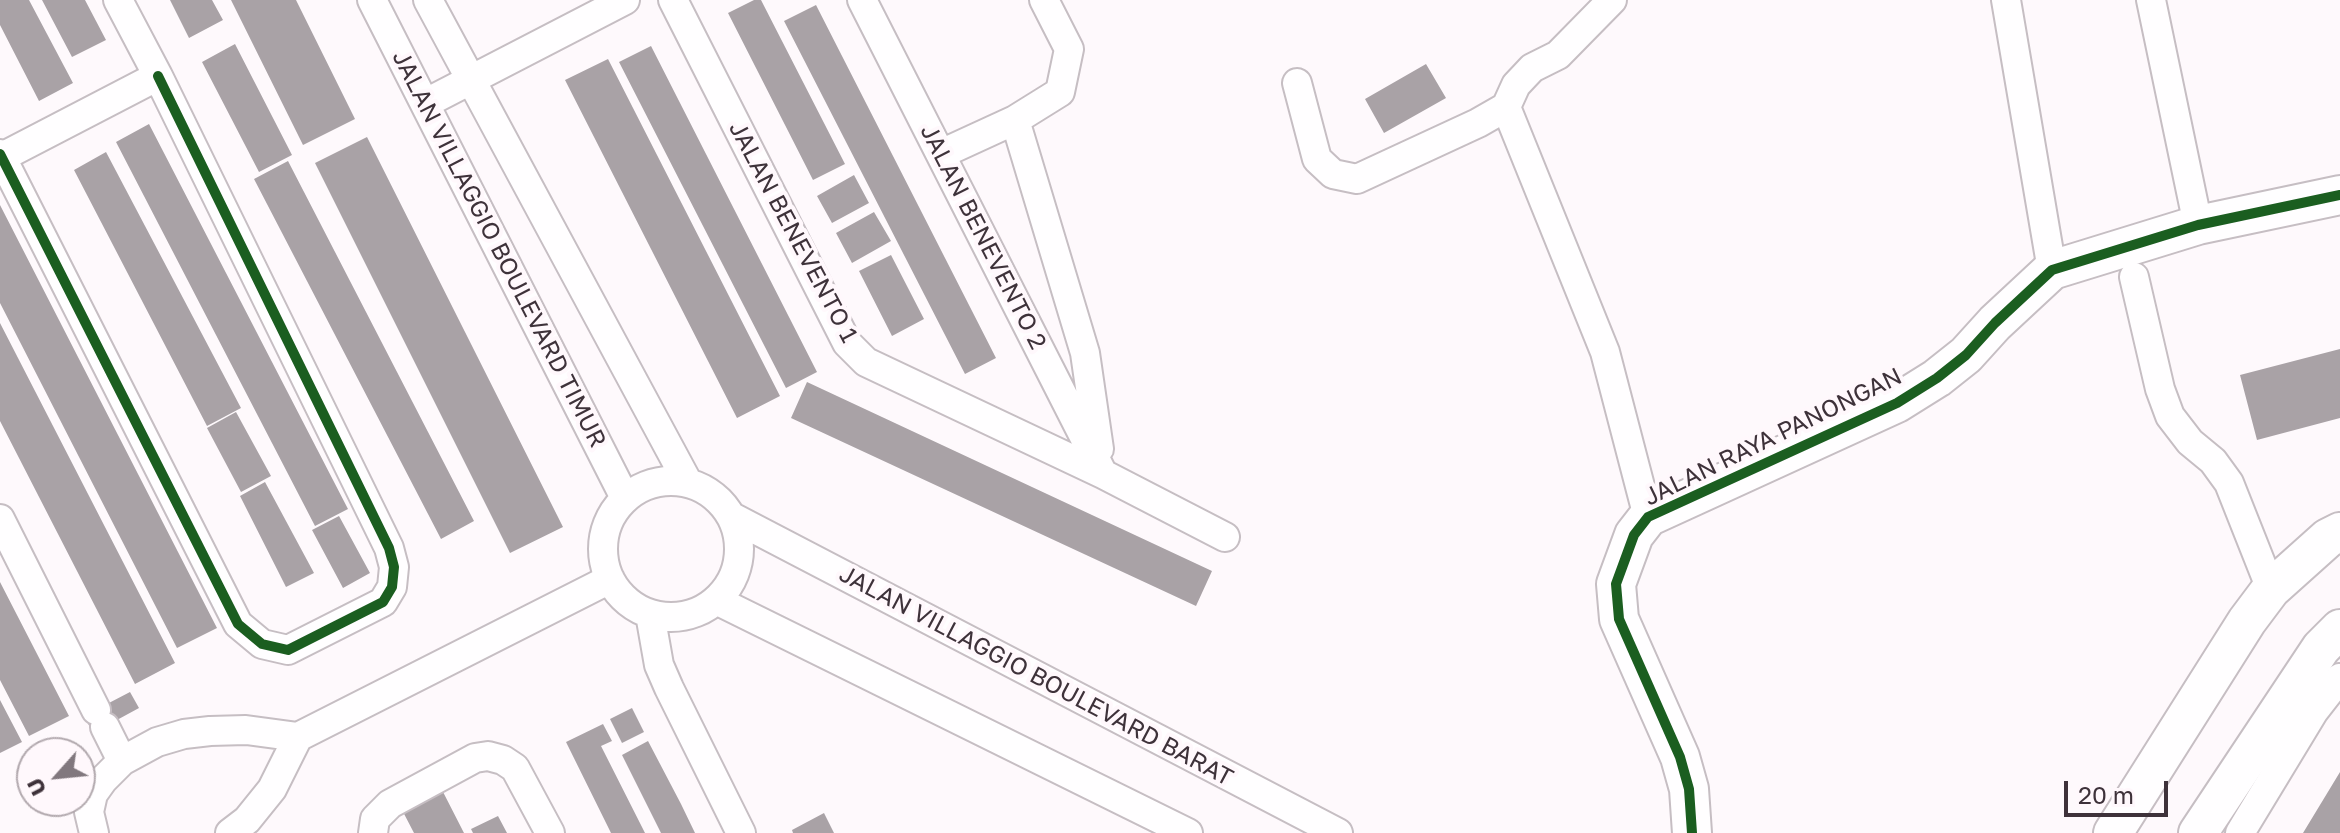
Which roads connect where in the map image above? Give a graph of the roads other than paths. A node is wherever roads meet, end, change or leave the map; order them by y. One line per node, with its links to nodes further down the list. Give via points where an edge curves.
1 (118, 0): 11 (street)
2 (372, 0): 14 (street, JALAN VILLAGGIO BOULEVARD TIMUR)
3 (428, 0): 12 (street, JALAN VILLAGGIO BOULEVARD TIMUR)
4 (625, 0): 12 (street)
5 (673, 0): 23 (street, JALAN BENEVENTO 1, via 847,343 866,362)
6 (862, 0): 17 (street, JALAN BENEVENTO 2)
7 (1044, 0): 16 (street, via 1069,49 1060,92)
8 (1612, 0): 15 (street, via 1558,55 1532,68)
9 (2006, 0): 21 (street)
10 (2151, 0): 20 (street)
11 (158, 76): 18 (street); 18 (street, via 389,548 392,587 383,602 342,623 288,650 262,644 238,624)
12 (470, 80): 14 (street); 24 (street, JALAN VILLAGGIO BOULEVARD TIMUR)
13 (1297, 83): 15 (street, via 1317,159 1333,174 1357,179)
14 (426, 103): 25 (street, JALAN VILLAGGIO BOULEVARD TIMUR)
15 (1506, 107): 27 (street, via 1605,352)
16 (1015, 120): 17 (street); 23 (street, via 1085,353)
17 (941, 154): 23 (street, JALAN BENEVENTO 2)
18 (0, 156)
19 (2340, 195): 20 (street, JALAN RAYA PANONGAN)
20 (2198, 225): 21 (street, JALAN RAYA PANONGAN)
21 (2052, 270): 27 (street, JALAN RAYA PANONGAN, via 1966,355 1897,403)
22 (2134, 277): 32 (street, via 2170,416 2229,483)
23 (1103, 474): 31 (street, JALAN BENEVENTO 1)
24 (687, 481): 25 (street, via 654,482); 28 (street, via 714,494)
25 (625, 498): 33 (street, via 608,522 603,551)
26 (2340, 513): 32 (street, via 2299,547)
27 (1648, 517): 48 (street, JALAN RAYA PANONGAN, via 1634,535 1616,584 1619,619 1680,757)
28 (734, 518): 34 (street, via 739,562); 47 (street, JALAN VILLAGGIO BOULEVARD BARAT)
29 (0, 519): 40 (street)
30 (2340, 532): 32 (street)
31 (1225, 537)
32 (2283, 578): 49 (street, via 2247,621)
33 (610, 579): 35 (street, via 626,601); 39 (street)
34 (718, 601): 35 (street, via 686,617); 46 (street)
35 (650, 614): 45 (street, via 659,665)
36 (2340, 629): 38 (street, via 2321,648)
37 (2340, 678): 38 (street)
38 (2303, 702): 50 (street); 51 (street)
39 (298, 737): 40 (street, via 246,730 184,734); 42 (street, via 272,789)
40 (122, 761): 41 (street, via 93,794 89,812)
41 (94, 833)
42 (230, 833)
43 (373, 833): 44 (street, via 375,819 390,804 488,756 515,768)
44 (550, 833)
45 (741, 833)
46 (1188, 833)
47 (1338, 833)
48 (1692, 833)
49 (2113, 833)
50 (2198, 833)
51 (2240, 833)

